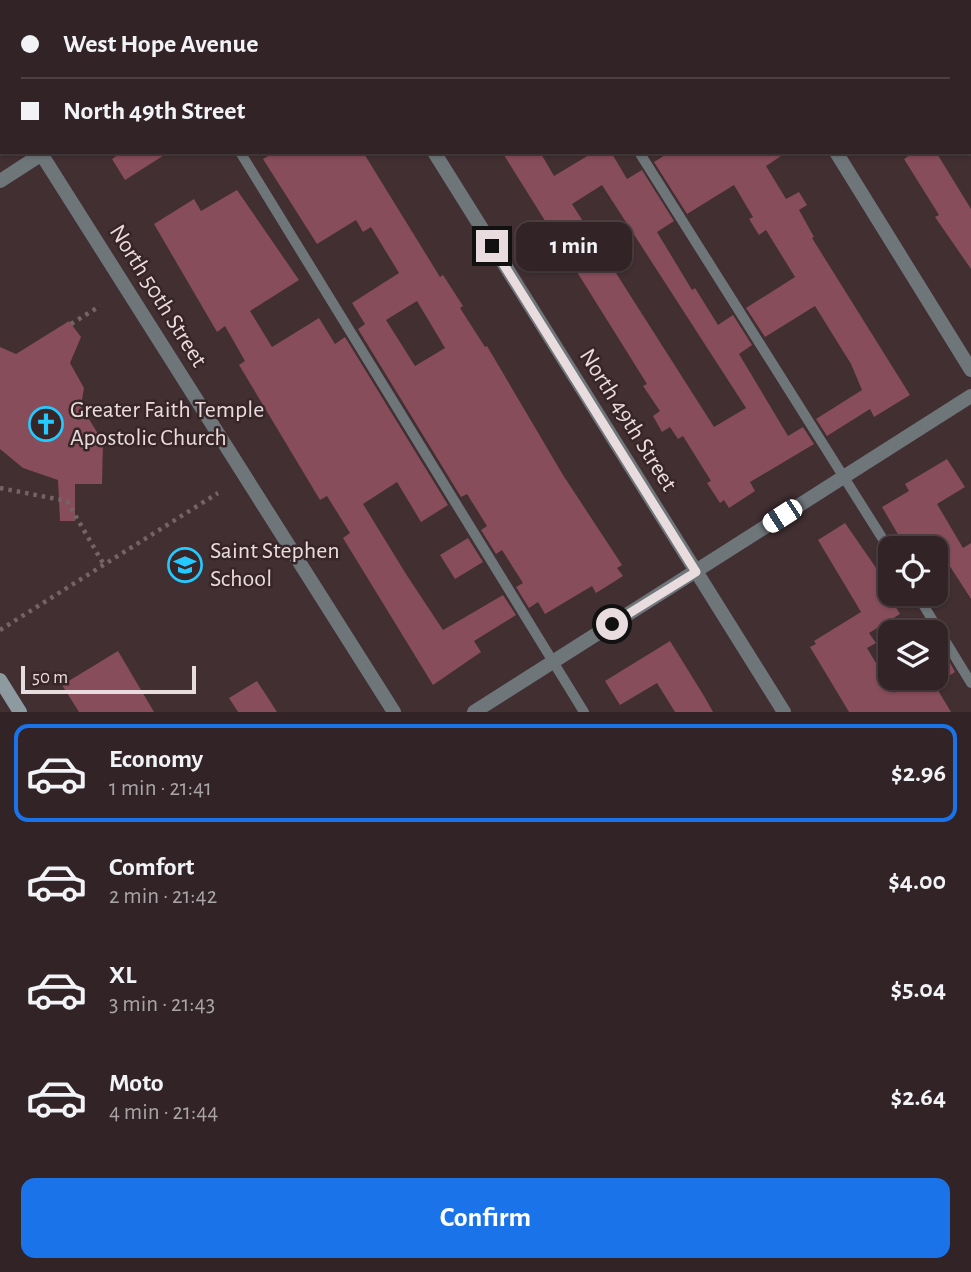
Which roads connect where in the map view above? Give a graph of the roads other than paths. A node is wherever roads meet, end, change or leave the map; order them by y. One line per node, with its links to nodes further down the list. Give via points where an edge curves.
1 (40, 154): 7 (street)
2 (43, 154): 18 (street, North 50th Street)
3 (241, 154): 14 (lane)
4 (435, 154): 12 (street, North 49th Street)
5 (640, 154): 10 (lane)
6 (837, 154): 8 (street)
7 (0, 181)
8 (971, 370)
9 (971, 396): 10 (street)
10 (844, 477): 11 (lane); 12 (street)
11 (881, 536)
12 (696, 572): 14 (street); 21 (street, North 49th Street)
13 (924, 606): 15 (lane)
14 (553, 662): 19 (street); 20 (lane)
15 (971, 683)
16 (2, 690): 17 (street)
17 (20, 712)
18 (394, 712)
19 (474, 712)
20 (584, 712)
21 (784, 712)

